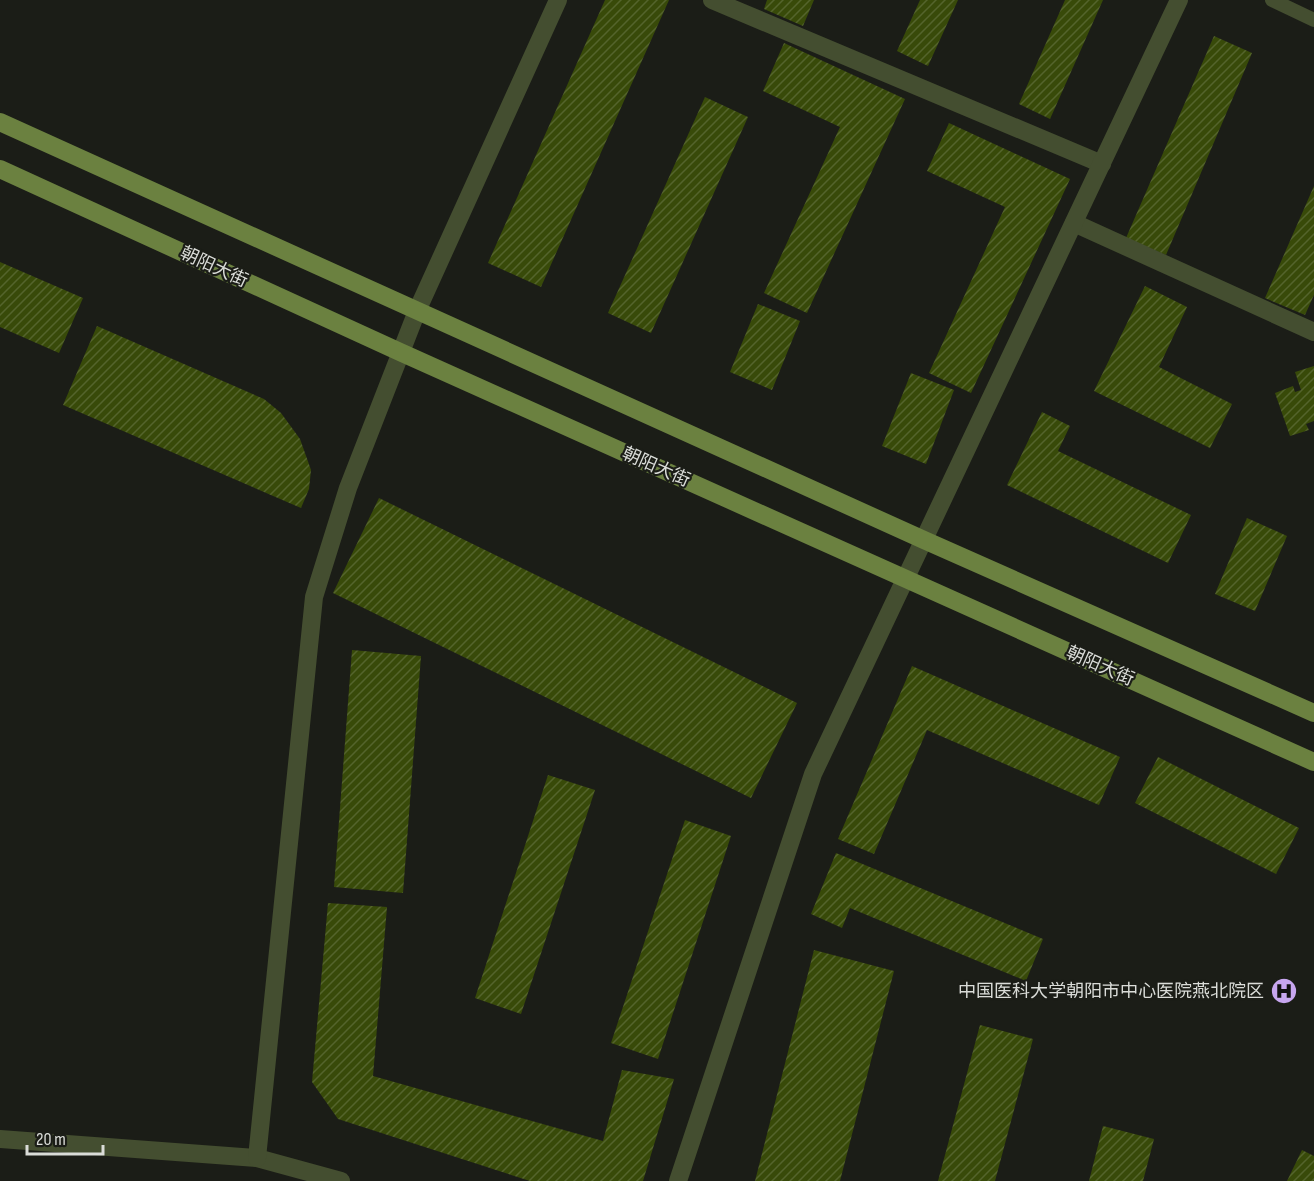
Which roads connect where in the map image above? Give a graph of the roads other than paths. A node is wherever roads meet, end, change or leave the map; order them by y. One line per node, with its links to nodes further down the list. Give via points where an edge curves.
1 (558, 0): 10 (street)
2 (712, 0): 7 (street)
3 (1179, 0): 7 (street)
4 (1272, 0): 5 (lane)
5 (1314, 20)
6 (0, 122): 10 (main road)
7 (1102, 164): 9 (street)
8 (0, 170): 12 (main road, 朝阳大街)
9 (1074, 224): 11 (street); 13 (street)
10 (417, 310): 12 (street); 13 (main road)
11 (1314, 332)
12 (400, 352): 14 (main road, 朝阳大街); 18 (street, via 348,488 314,597)
13 (924, 540): 14 (street); 15 (main road)
14 (906, 579): 16 (main road, 朝阳大街); 20 (street, via 813,774)
15 (1314, 713)
16 (1314, 762)
17 (0, 1139): 18 (street)
18 (257, 1158): 19 (street)
19 (340, 1181)
20 (678, 1181)

